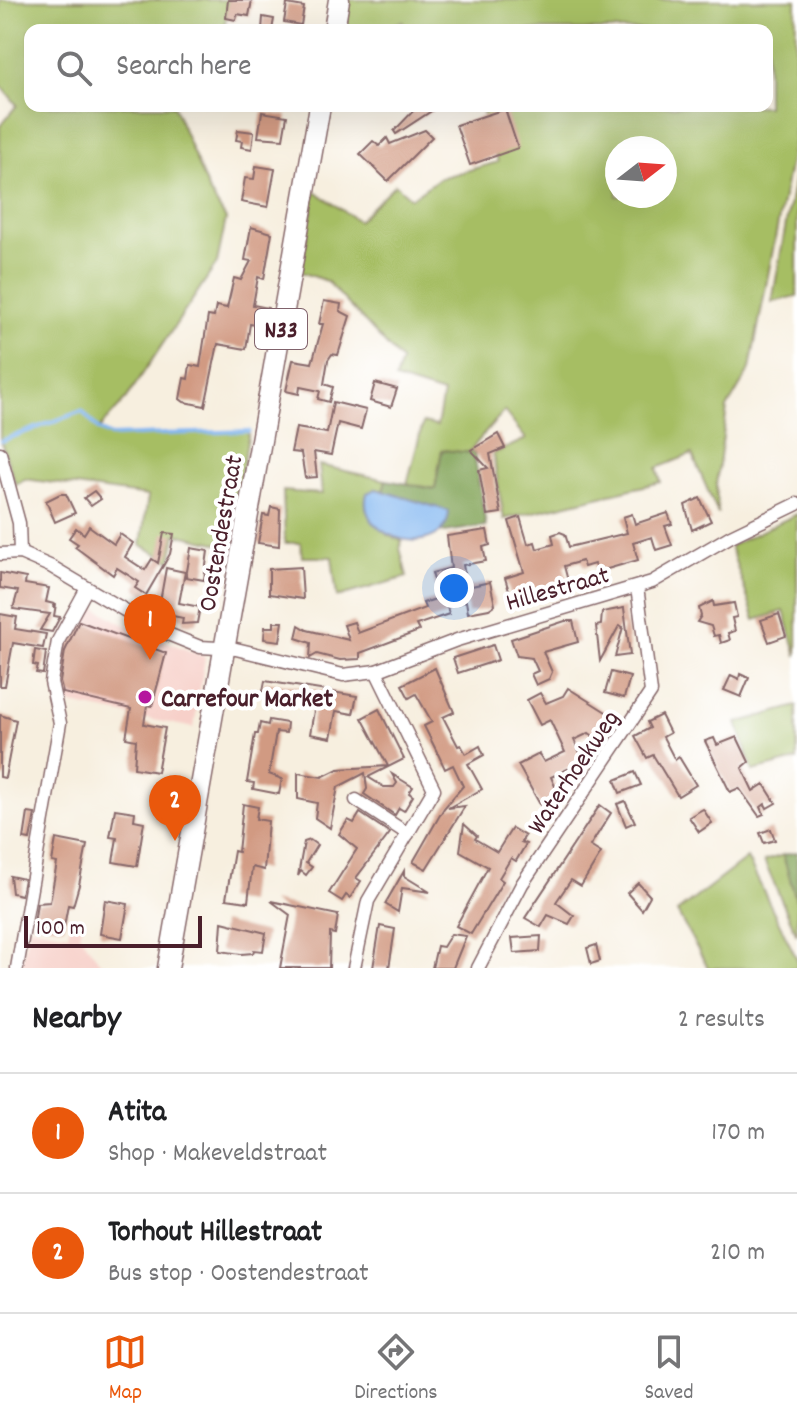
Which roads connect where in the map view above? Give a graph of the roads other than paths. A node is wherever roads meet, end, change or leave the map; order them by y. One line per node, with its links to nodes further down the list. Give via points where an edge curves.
1 (339, 0): 2 (main road)
2 (335, 24)
3 (319, 112): 10 (main road, Oostendestraat / N33)
4 (0, 453): 6 (street, via 19,523)
5 (797, 504): 8 (street, Hillestraat)
6 (20, 553): 7 (street); 9 (street, Hillestraat)
7 (0, 554)
8 (637, 587): 11 (street, Hillestraat, via 457,640); 17 (street, Waterhoekweg, via 651,692 522,884)
9 (86, 590): 10 (street, Hillestraat, via 158,630 200,647); 14 (street, via 58,641 51,682 60,723)
10 (225, 647): 11 (street, Hillestraat, via 343,675); 15 (main road, Oostendestraat / N33)
11 (376, 671): 13 (street, via 434,789)
12 (356, 800): 13 (street)
13 (408, 834): 16 (street, via 368,901)
14 (17, 968)
15 (168, 968)
16 (354, 968)
17 (478, 968)

